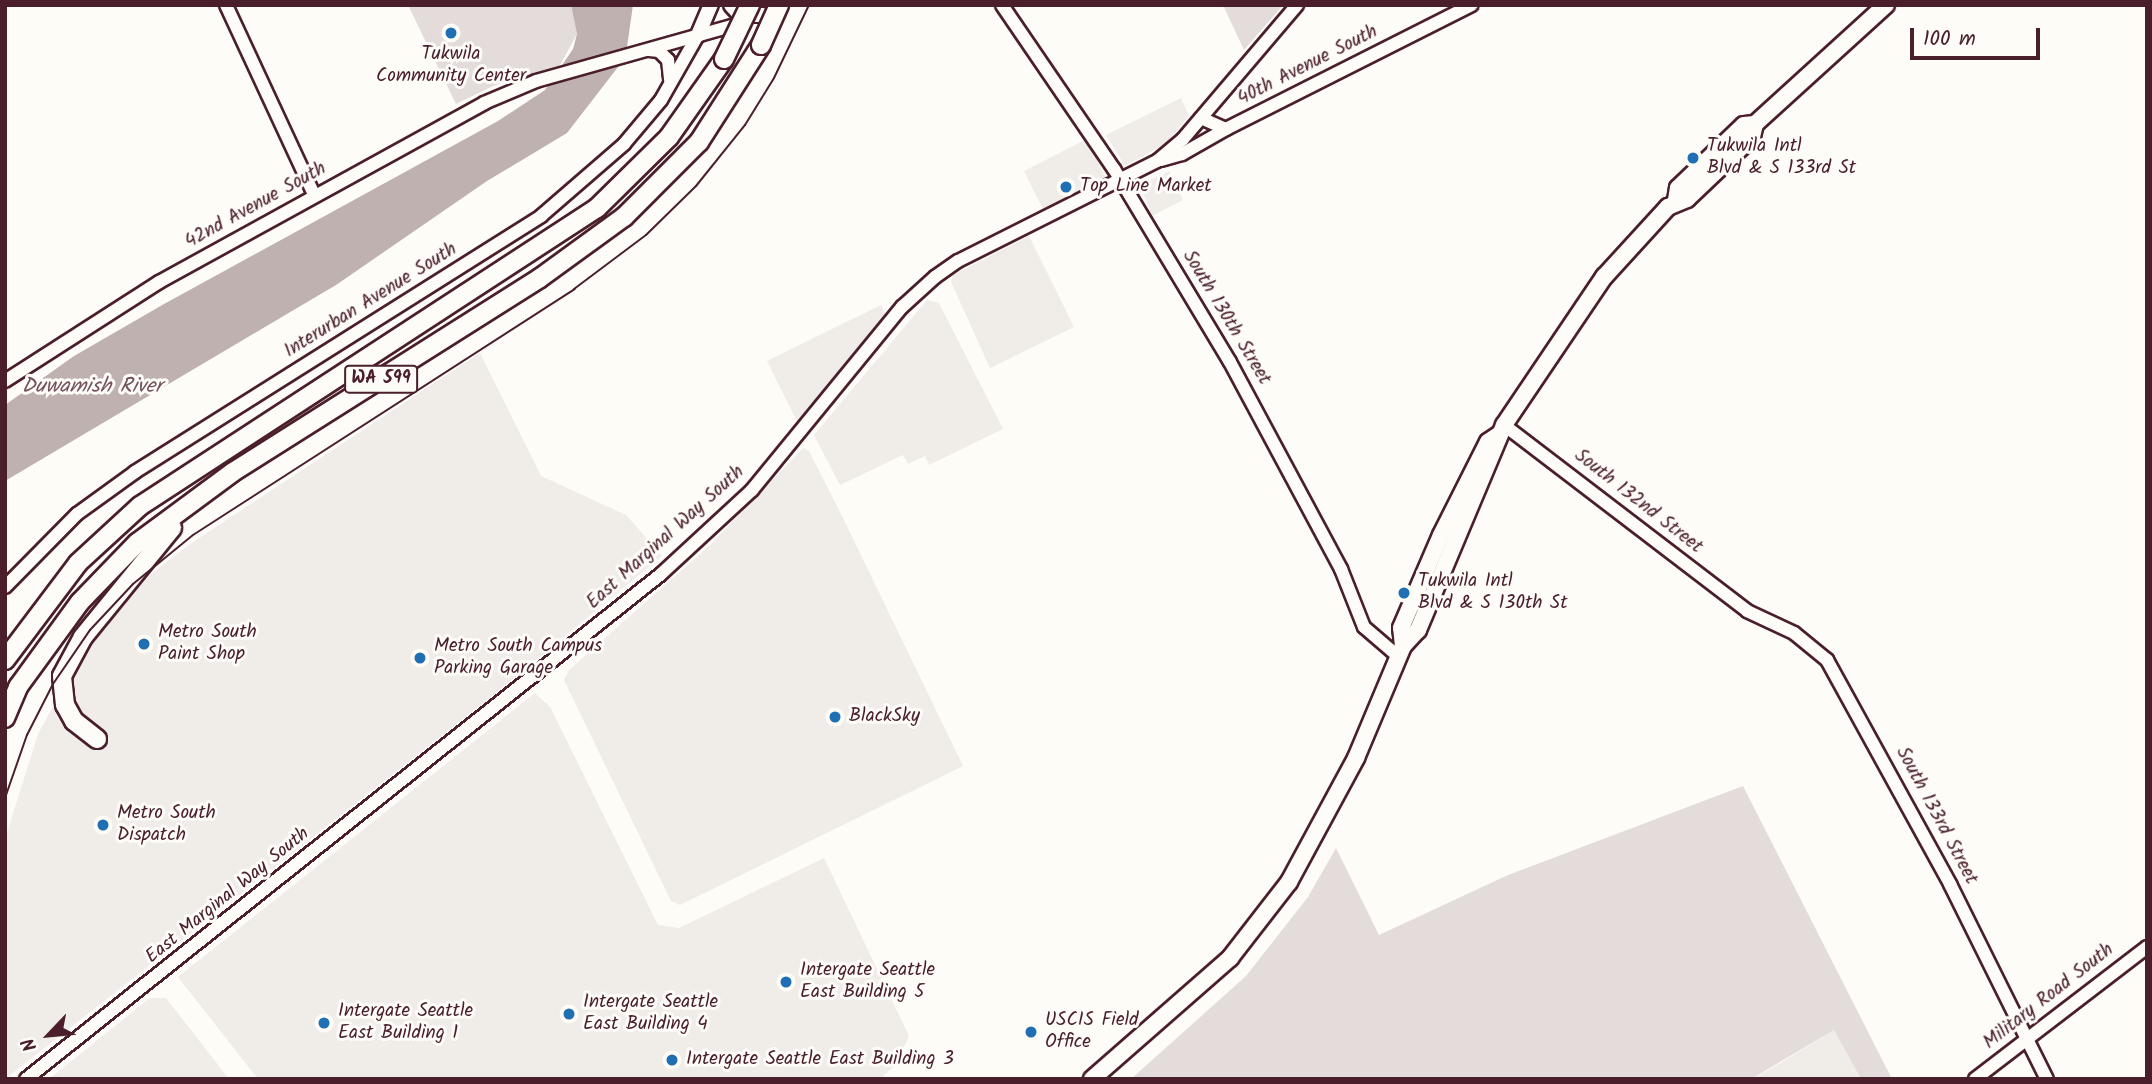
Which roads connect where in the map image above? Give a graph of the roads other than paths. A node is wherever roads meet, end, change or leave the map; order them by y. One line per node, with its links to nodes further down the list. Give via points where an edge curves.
1 (226, 5): 17 (street)
2 (711, 5): 10 (main road, Interurban Avenue South)
3 (731, 5): 9 (main road, via 740,15)
4 (780, 5): 9 (street); 20 (highway, WA 599, bridge, via 761,45 699,142 624,217 540,278)
5 (1002, 5): 16 (street, South 130th Street)
6 (1297, 5): 13 (street, East Marginal Way South)
7 (1471, 5): 14 (street, 40th Avenue South)
8 (1886, 5): 19 (main road, via 1755,124 1752,137 1687,199 1676,200 1604,277)
9 (757, 10): 10 (street, via 727,29); 24 (highway, WA 599, bridge, via 669,137 597,208 140,506 78,563)
10 (698, 35): 11 (street); 12 (street, Interurban Avenue South)
11 (645, 49): 12 (street, via 659,51 668,60); 17 (street, 42nd Avenue South, via 536,81 484,103)
12 (669, 86): 21 (street, Interurban Avenue South, via 624,144 541,216 135,472 77,514)
13 (1201, 118): 14 (street, 40th Avenue South); 15 (street, East Marginal Way South)
14 (1226, 129): 15 (street, via 1182,154)
15 (1157, 161): 16 (street, East Marginal Way South)
16 (1121, 180): 23 (street, South 130th Street, via 1276,444 1340,569 1364,627); 29 (street, East Marginal Way South, via 958,261 935,277 902,307 752,490 661,574)
17 (314, 195): 18 (street, 42nd Avenue South, via 72,334)
18 (5, 381)
19 (1502, 429): 22 (street, South 132nd Street); 23 (main road, via 1498,448 1418,630)
20 (233, 472): 25 (highway, WA 599, via 137,543 94,586 18,687); 26 (highway, via 157,542 70,656 61,693 74,721)
21 (5, 587)
22 (1747, 611): 28 (street, South 133rd Street, via 1794,633 1827,660 1934,853)
23 (1401, 652): 30 (main road, via 1356,758 1282,892 1230,958)
24 (5, 660)
25 (5, 718)
26 (97, 739)
27 (2147, 947): 28 (street, Military Road South)
28 (2027, 1038): 31 (street, Military Road South); 32 (street, South 133rd Street)
29 (26, 1079)
30 (1093, 1079)
31 (1975, 1079)
32 (2047, 1079)

